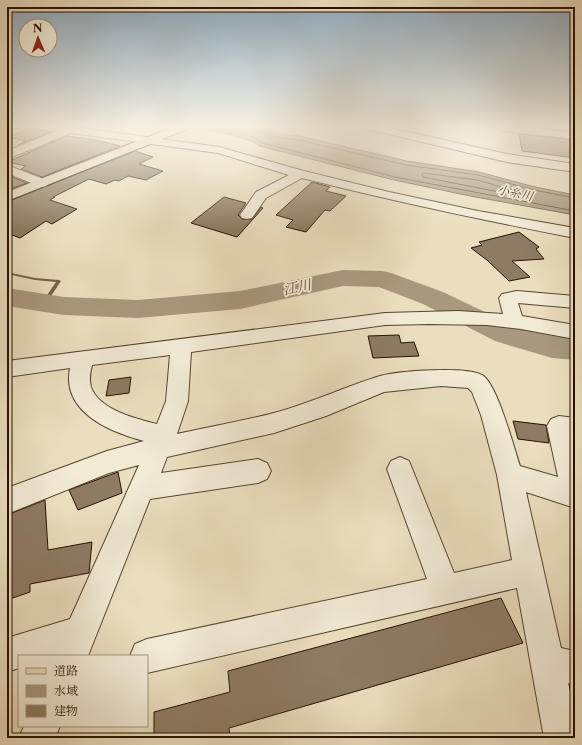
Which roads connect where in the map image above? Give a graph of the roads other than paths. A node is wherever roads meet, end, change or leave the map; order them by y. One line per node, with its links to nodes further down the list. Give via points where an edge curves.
1 (99, 161): 7 (main road)
2 (255, 161): 6 (street)
3 (526, 161): 4 (street)
4 (575, 168)
5 (7, 169): 7 (street)
6 (300, 174): 9 (street, via 261,195); 10 (street, via 396,198)
7 (41, 184): 8 (main road)
8 (7, 197)
9 (247, 215)
10 (575, 233)
11 (575, 302): 12 (street, via 508,298)
12 (508, 320): 13 (street); 14 (street, via 447,317 385,319)
13 (575, 332)
14 (181, 345): 15 (street); 18 (street, via 177,401)
15 (83, 359): 16 (street); 18 (street, via 80,387 88,401 104,414)
16 (7, 368)
17 (575, 428): 23 (street, via 558,426)
18 (162, 442): 21 (street, via 274,423 382,384 460,378 475,381 481,388); 22 (street); 24 (street)
19 (400, 469): 26 (street)
20 (258, 471): 22 (street)
21 (510, 475): 23 (street); 25 (street)
22 (143, 488): 27 (street)
23 (575, 495)
24 (7, 501)
25 (529, 571): 26 (street); 30 (street)
26 (446, 590): 29 (street)
27 (77, 644): 28 (street)
28 (7, 655)
29 (148, 656)
30 (561, 665): 33 (street)
31 (42, 727): 32 (street)
32 (37, 738)
33 (562, 738)

